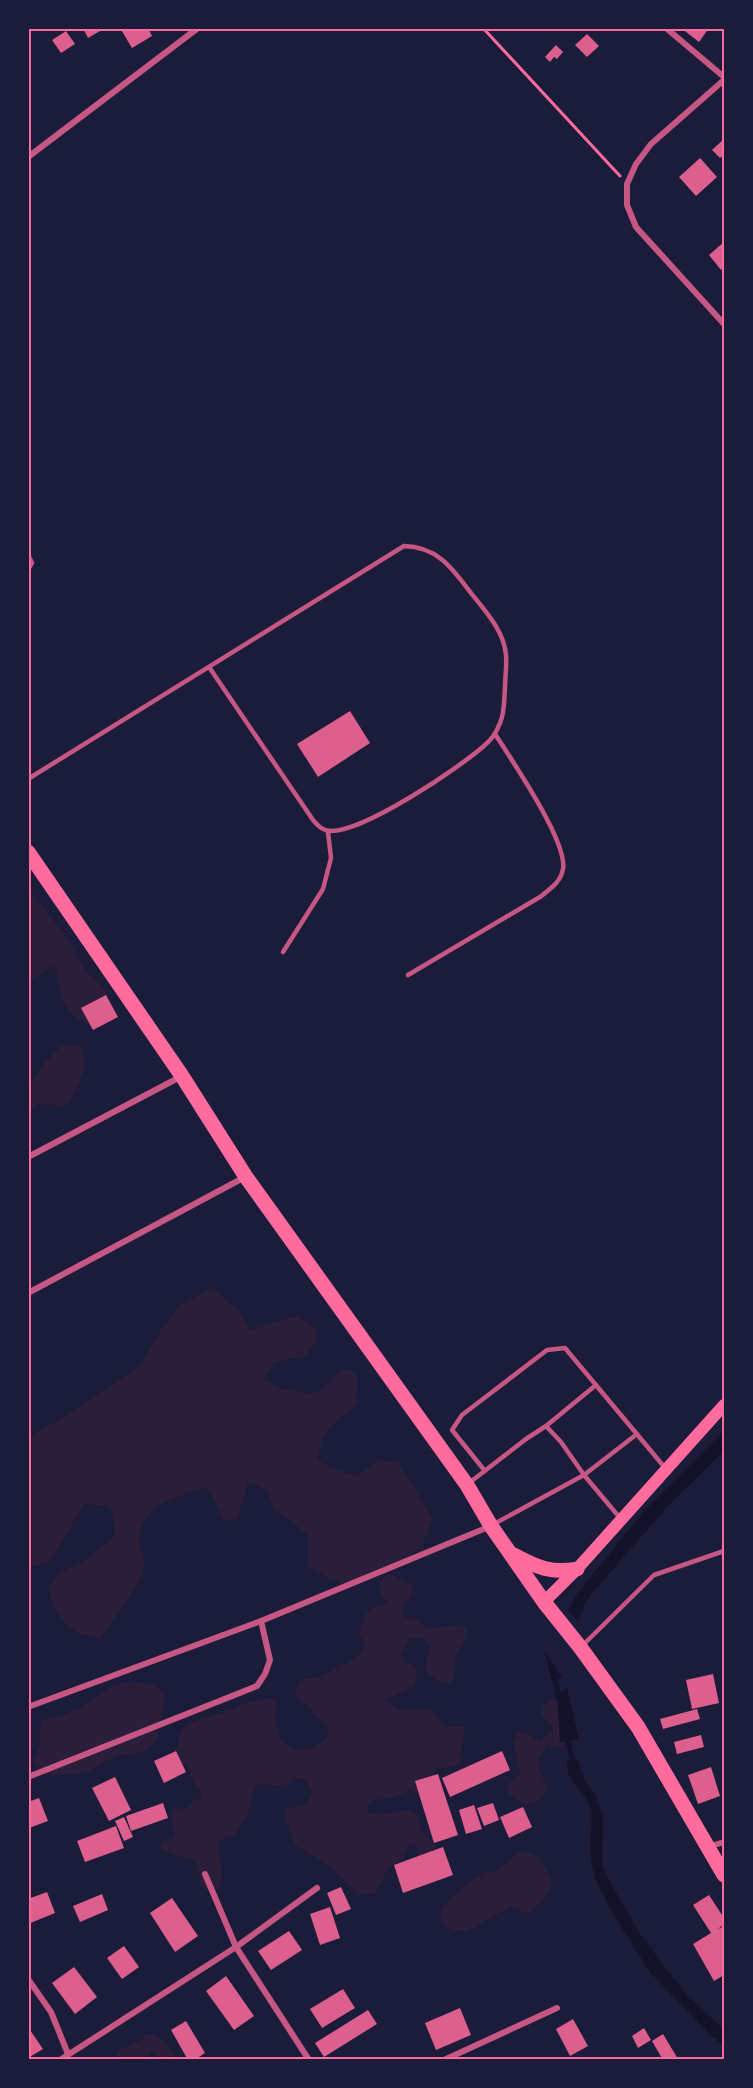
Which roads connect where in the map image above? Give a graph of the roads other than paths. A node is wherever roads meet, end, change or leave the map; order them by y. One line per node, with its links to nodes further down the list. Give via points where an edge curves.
1 (198, 28): 4 (street)
2 (666, 28): 3 (street)
3 (724, 78): 5 (street, via 651,144 627,184 627,205 636,227)
4 (28, 157)
5 (724, 324)
6 (28, 555): 7 (lane, via 32,563)
7 (28, 570)
8 (209, 667): 9 (lane, via 404,546 414,546 439,556 455,572 503,640 504,710); 10 (lane); 11 (lane, via 313,820)
9 (495, 734): 11 (lane, via 429,786 384,812); 14 (lane, via 543,810 564,860 563,871 540,897)
10 (28, 779)
11 (328, 832): 13 (lane, via 331,858 323,890)
12 (28, 852): 15 (main road)
13 (284, 952)
14 (408, 975)
15 (182, 1076): 16 (street); 17 (main road)
16 (28, 1158)
17 (246, 1176): 18 (street); 26 (main road)
18 (28, 1293)
19 (596, 1385): 21 (lane); 22 (lane); 24 (lane, via 565,1348 547,1350 462,1415 452,1430)
20 (724, 1405): 23 (main road)
21 (546, 1426): 24 (lane); 25 (lane)
22 (637, 1434): 23 (lane); 25 (lane)
23 (666, 1469): 27 (main road)
24 (485, 1471): 26 (lane)
25 (584, 1475): 27 (lane); 28 (lane)
26 (467, 1485): 28 (main road)
27 (621, 1519): 31 (main road)
28 (491, 1526): 30 (main road); 33 (street)
29 (724, 1551): 34 (lane, via 654,1575)
30 (512, 1553): 31 (main road, via 543,1568 561,1572); 32 (main road)
31 (577, 1569): 32 (main road)
32 (544, 1602): 34 (main road)
33 (261, 1621): 35 (street); 36 (street, via 270,1660 257,1686)
34 (580, 1647): 38 (main road, via 638,1727)
35 (28, 1707)
36 (28, 1777)
37 (724, 1842): 38 (street)
38 (708, 1847): 40 (main road)
39 (205, 1874): 42 (street)
40 (724, 1875)
41 (317, 1888): 42 (street)
42 (236, 1947): 45 (street); 47 (street)
43 (28, 1979): 45 (street, via 51,2012)
44 (557, 2008): 48 (street)
45 (68, 2054): 46 (street)
46 (60, 2060)
47 (309, 2060)
48 (444, 2060)

